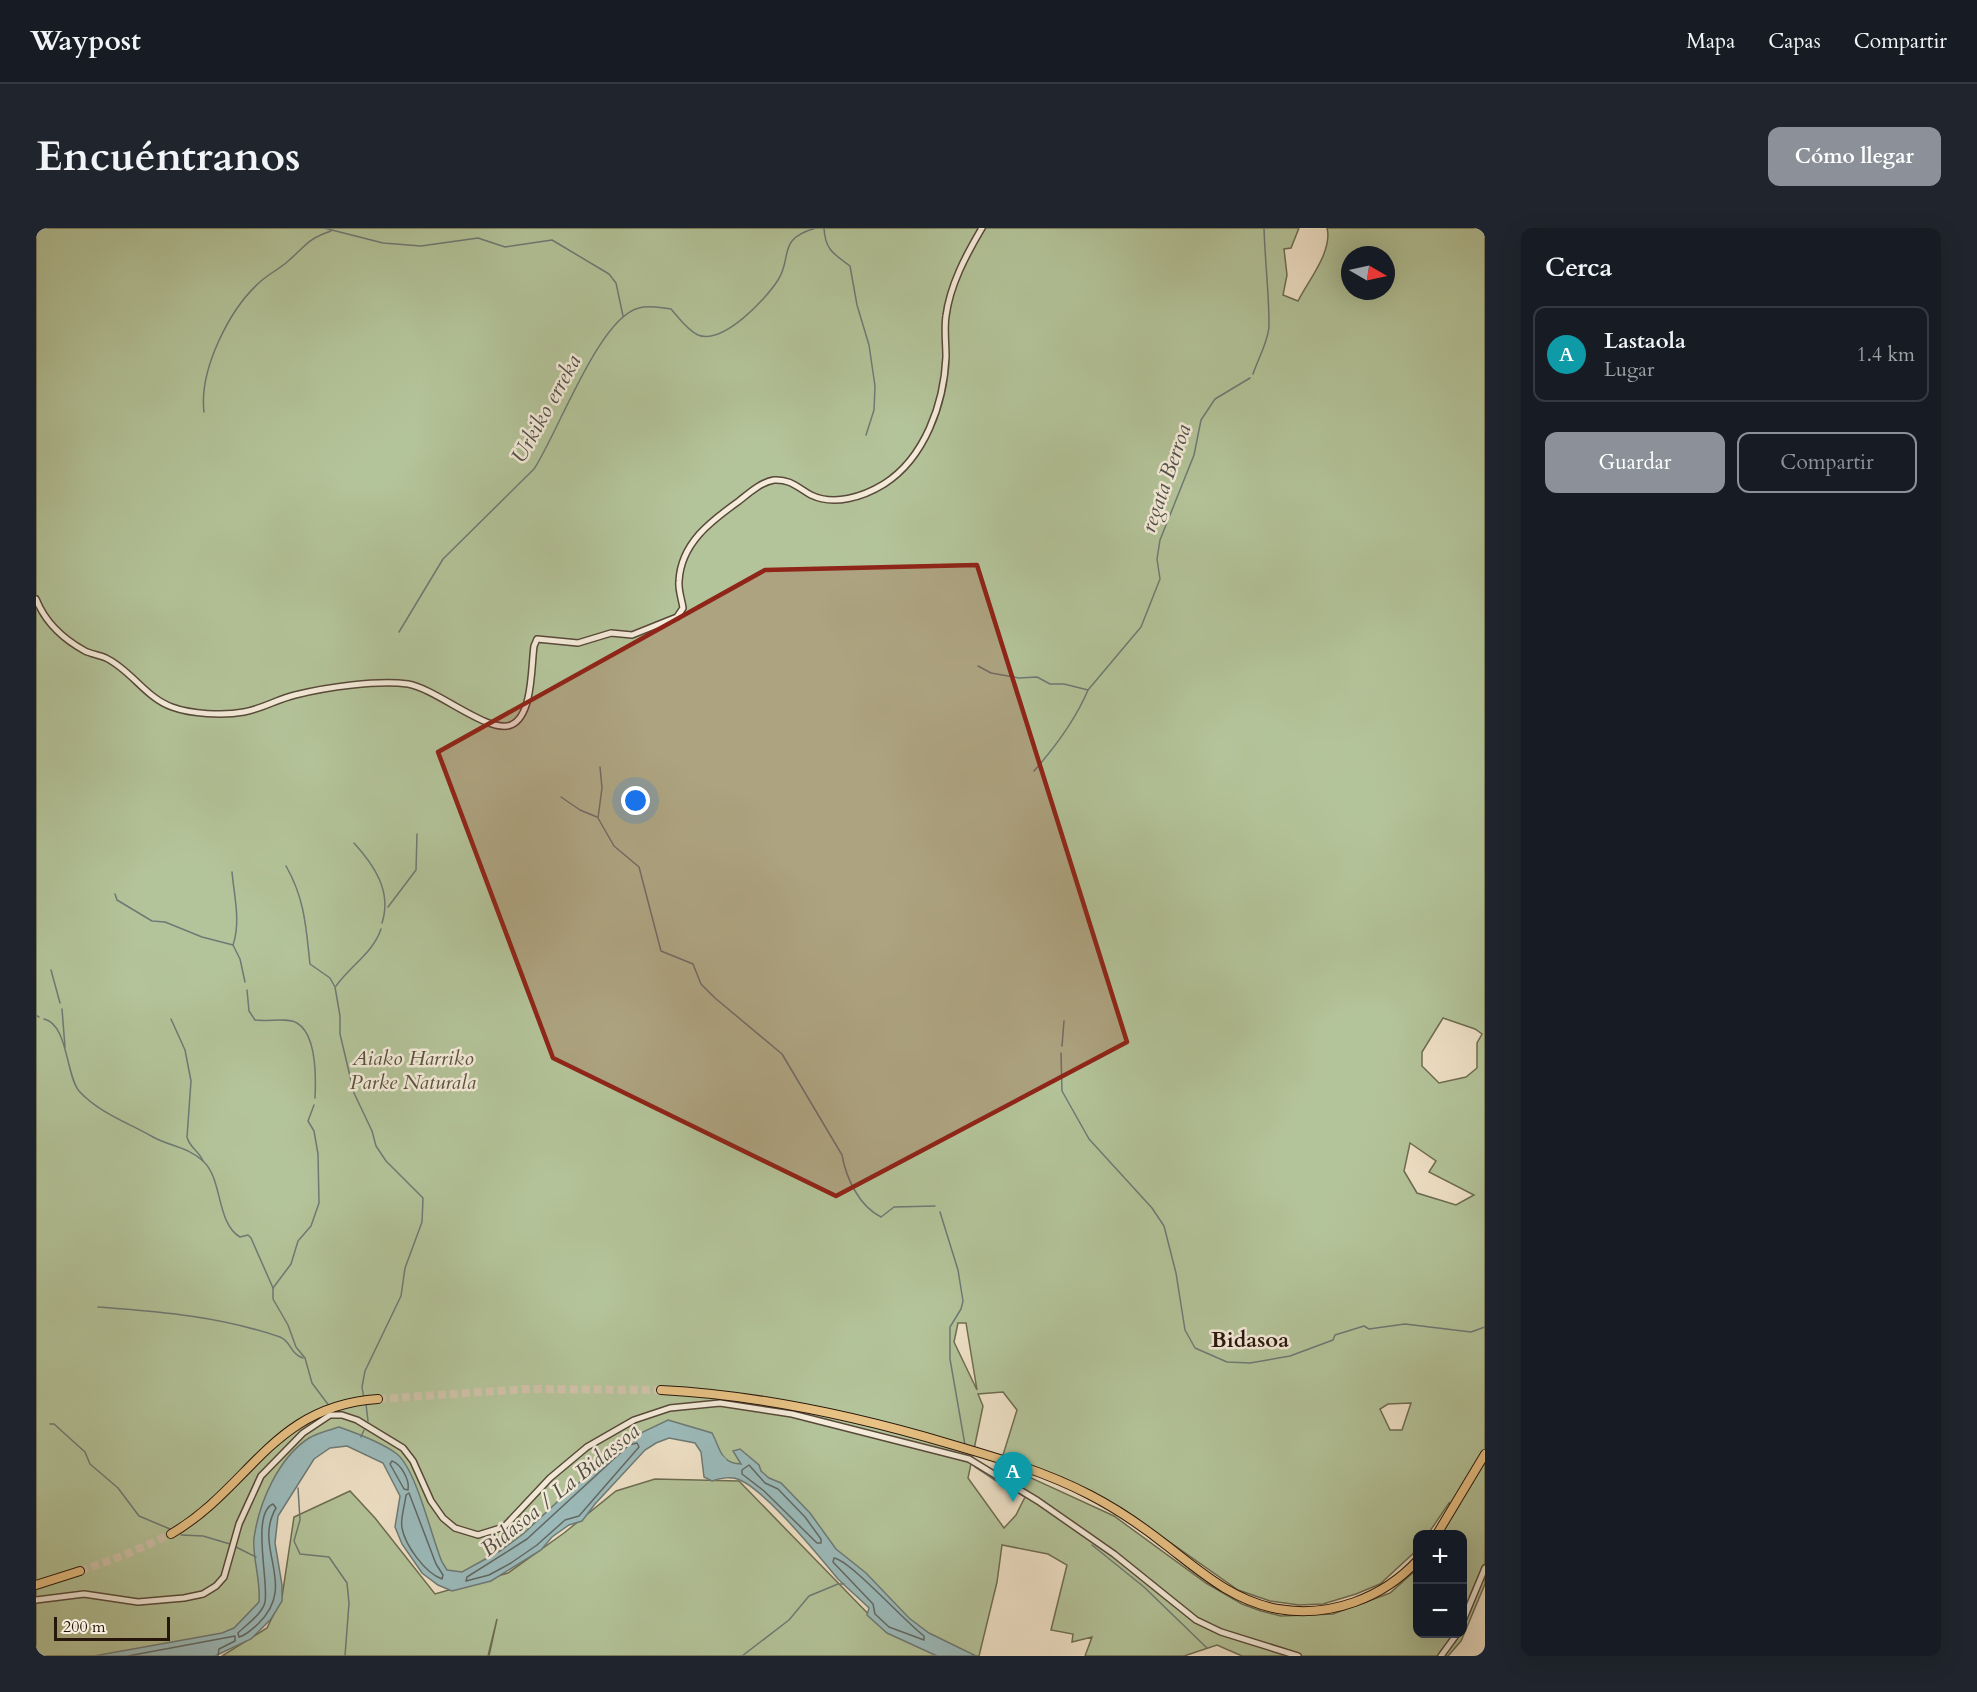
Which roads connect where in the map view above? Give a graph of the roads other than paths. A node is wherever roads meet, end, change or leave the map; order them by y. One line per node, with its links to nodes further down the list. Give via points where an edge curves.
1 (982, 228): 2 (street, via 950,294 946,360 934,418 900,471 862,494 831,501 786,481 774,480 755,489 709,523 691,544 678,582 683,608 677,617 632,634 611,633 578,643 537,639 527,707 522,717 510,725 495,726 430,690 394,683 296,695 245,712 171,706 107,658 86,651 61,635)
2 (36, 599)
3 (661, 1390): 8 (highway, via 784,1404 868,1422 1022,1466 1110,1506 1216,1583 1266,1606 1305,1611 1344,1605 1383,1589)
4 (374, 1399): 7 (highway, via 335,1406 301,1420 270,1445 228,1489)
5 (1485, 1454): 6 (highway)
6 (1440, 1530)
7 (171, 1534)
8 (1413, 1564)
9 (1485, 1568): 13 (street)
10 (80, 1571): 11 (highway)
11 (36, 1585)
12 (36, 1600): 15 (street, via 84,1594 138,1602 184,1598 216,1586 224,1578 239,1524 261,1476 303,1433 330,1415 357,1420 403,1448 443,1518 455,1528 478,1535 504,1527 550,1478 587,1447 634,1420 669,1408 720,1403 792,1414 969,1459 1114,1554 1196,1620)
13 (1467, 1611)
14 (1454, 1638): 16 (street)
15 (1298, 1656)
16 (1441, 1656)

